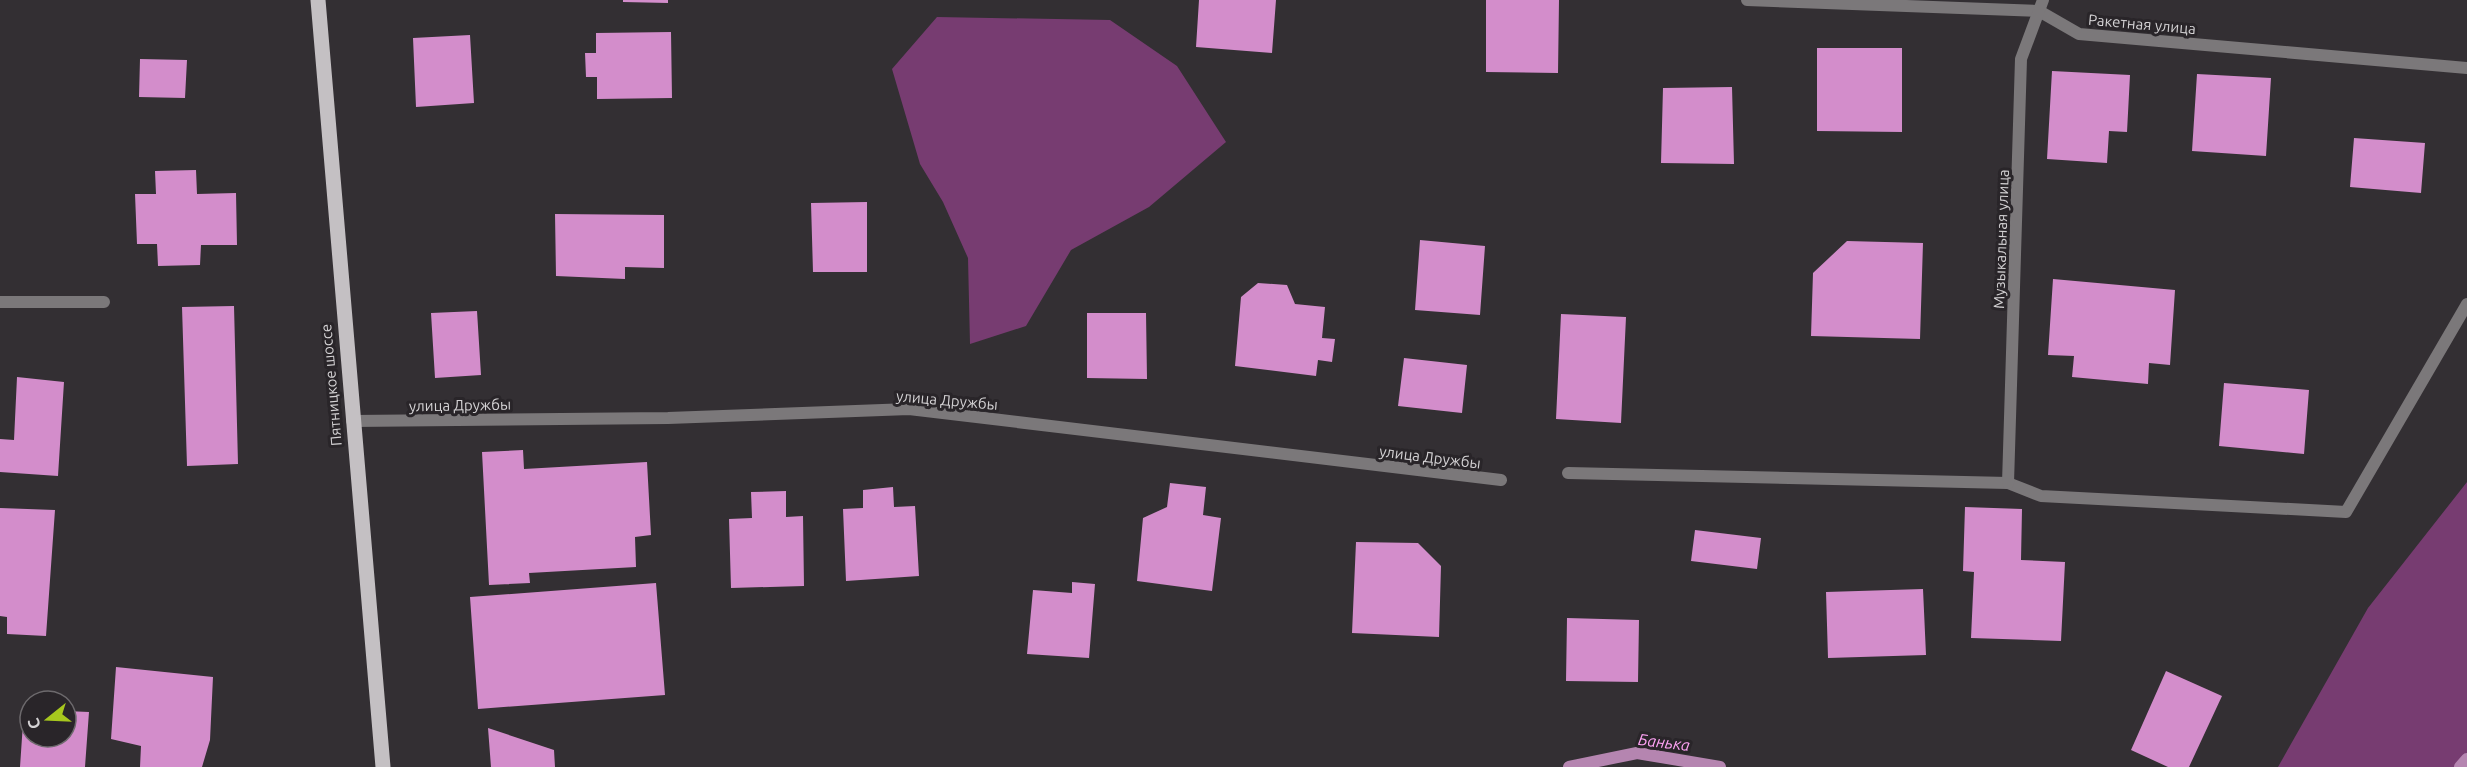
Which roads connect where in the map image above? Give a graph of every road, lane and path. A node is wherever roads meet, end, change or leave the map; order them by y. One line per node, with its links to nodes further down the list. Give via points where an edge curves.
1 (318, 0): 8 (main road, Пятницкое шоссе)
2 (1747, 0): 3 (street, Ракетная улица)
3 (2041, 5): 4 (street, Ракетная улица, via 2079,34); 11 (street, Музыкальная улица, via 2021,59)
4 (2467, 68)
5 (0, 302): 6 (street)
6 (104, 302)
7 (2467, 304): 11 (street, via 2346,512 2041,496)
8 (352, 421): 10 (street, улица Дружбы, via 668,418 909,409); 12 (main road, Пятницкое шоссе)
9 (1568, 473): 11 (street)
10 (1501, 480)
11 (2008, 483)
12 (383, 767)

